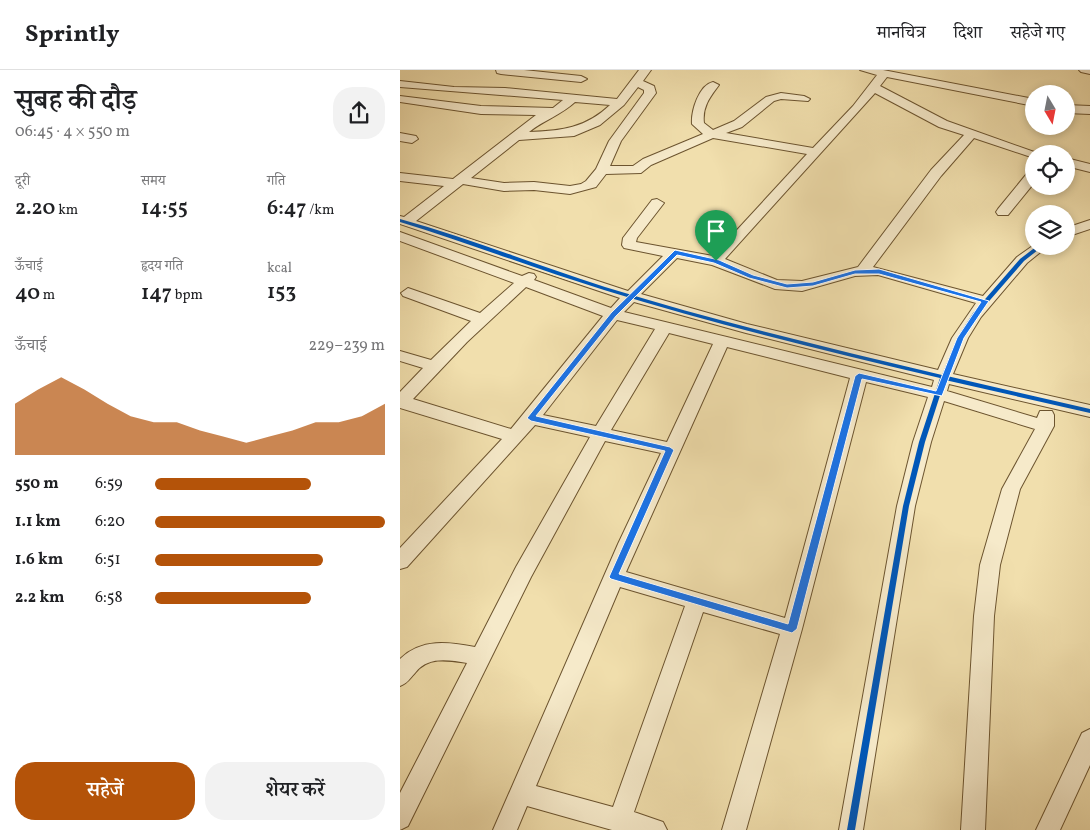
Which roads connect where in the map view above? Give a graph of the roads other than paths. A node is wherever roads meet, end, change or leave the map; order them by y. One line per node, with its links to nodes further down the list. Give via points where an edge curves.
1 (501, 70): 7 (street); 12 (street)
2 (645, 70): 8 (street)
3 (866, 70): 6 (street)
4 (1085, 70): 5 (street)
5 (1090, 71)
6 (884, 73): 11 (street); 16 (street)
7 (581, 79)
8 (636, 82): 17 (street); 30 (street, via 650,88 650,94 615,141)
9 (400, 84): 12 (street)
10 (713, 85): 23 (street, via 701,102 697,118 701,128)
11 (875, 88): 24 (street, via 922,115); 27 (street)
12 (483, 90): 13 (street)
13 (572, 98): 17 (street); 21 (street)
14 (400, 99): 21 (street, via 481,110)
15 (804, 99): 23 (street, via 781,96 770,99 738,124)
16 (1025, 101)
17 (620, 103): 25 (street, via 604,119 583,130)
18 (1075, 109): 19 (street)
19 (1090, 110)
20 (1075, 111): 22 (street)
21 (554, 112): 25 (street, via 542,116)
22 (1090, 116)
23 (711, 134): 27 (street); 30 (street, via 636,170)
24 (971, 134): 26 (street); 42 (street, via 936,173)
25 (518, 136): 32 (street)
26 (1025, 151)
27 (817, 152): 41 (street)
28 (1075, 164): 29 (street)
29 (1090, 168)
30 (602, 170): 32 (street, via 591,184 570,190)
31 (400, 177): 32 (street)
32 (459, 182): 37 (street)
33 (1025, 185): 35 (street)
34 (657, 203): 39 (street, via 630,238 629,245)
35 (1003, 212)
36 (1090, 224): 38 (street)
37 (402, 226): 43 (street); 43 (street)
38 (1075, 230)
39 (675, 252): 41 (street); 46 (street)
40 (1029, 255): 45 (street)
41 (716, 261): 42 (street, via 751,276 787,286 813,284)
42 (863, 271): 45 (street, via 890,273)
43 (533, 274): 46 (street); 46 (street); 47 (street)
44 (408, 293): 47 (street)
45 (985, 301): 54 (street, via 960,338)
46 (623, 305): 48 (street); 50 (street); 58 (street)
47 (481, 319): 52 (street)
48 (664, 328): 49 (street); 59 (street)
49 (722, 342): 50 (street); 61 (street)
50 (821, 355): 53 (street); 54 (street)
51 (400, 356): 52 (street)
52 (434, 366): 55 (street)
53 (859, 376): 54 (street); 65 (street)
54 (942, 385): 57 (street); 57 (street); 75 (street, via 922,442 906,506)
55 (401, 402): 60 (street)
56 (1090, 410): 57 (street)
57 (1044, 411): 76 (street, via 1011,490 990,565 984,616)
58 (531, 418): 59 (street); 60 (street)
59 (600, 434): 61 (street); 66 (street)
60 (514, 436): 62 (street)
61 (670, 450): 63 (street)
62 (400, 561)
63 (614, 577): 64 (street); 69 (street)
64 (697, 601): 65 (street); 71 (street)
65 (792, 629): 74 (street)
66 (481, 657): 67 (street, via 441,650 427,652 415,658); 70 (street)
67 (400, 676)
68 (1090, 740): 77 (street)
69 (521, 793): 71 (street); 72 (street)
70 (400, 818)
71 (620, 820): 73 (street)
72 (505, 830)
73 (654, 830)
74 (734, 830)
75 (851, 830)
76 (973, 830)
77 (1048, 830)

